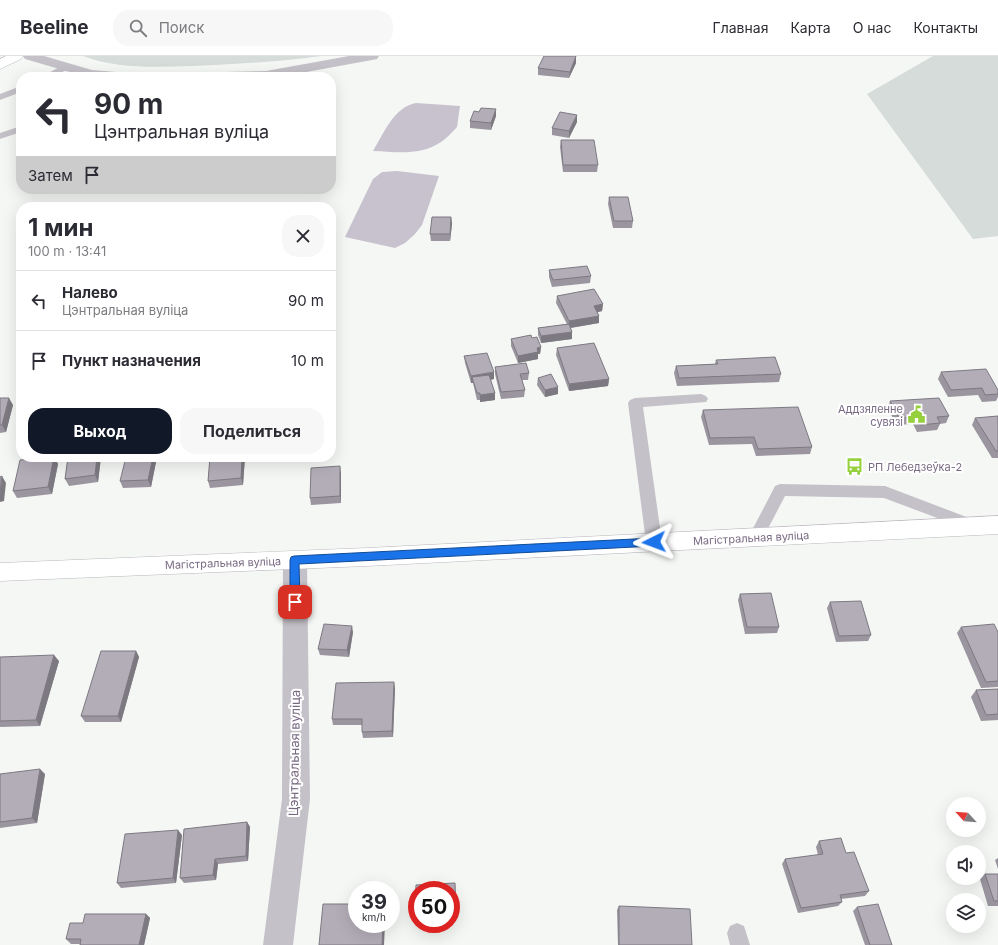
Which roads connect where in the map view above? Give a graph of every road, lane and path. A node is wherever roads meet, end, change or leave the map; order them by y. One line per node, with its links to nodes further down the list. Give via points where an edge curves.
1 (16, 56): 4 (main road)
2 (30, 56): 5 (street)
3 (372, 56): 8 (street)
4 (0, 65)
5 (64, 68): 6 (lane); 7 (street)
6 (56, 72)
7 (83, 72)
8 (287, 72)
9 (16, 91): 10 (lane)
10 (0, 97)
11 (16, 131): 12 (lane)
12 (0, 137): 13 (lane)
13 (16, 138)
14 (701, 399): 17 (lane, via 635,403)
15 (987, 526): 16 (main road, Магістральная вуліца); 16 (lane, via 884,492 780,490)
16 (756, 538): 17 (main road, Магістральная вуліца)
17 (654, 542): 18 (main road, Магістральная вуліца)
18 (294, 560): 19 (main road, Магістральная вуліца); 20 (street, Цэнтральная вуліца, via 296,798)
19 (0, 572)
20 (278, 945)

